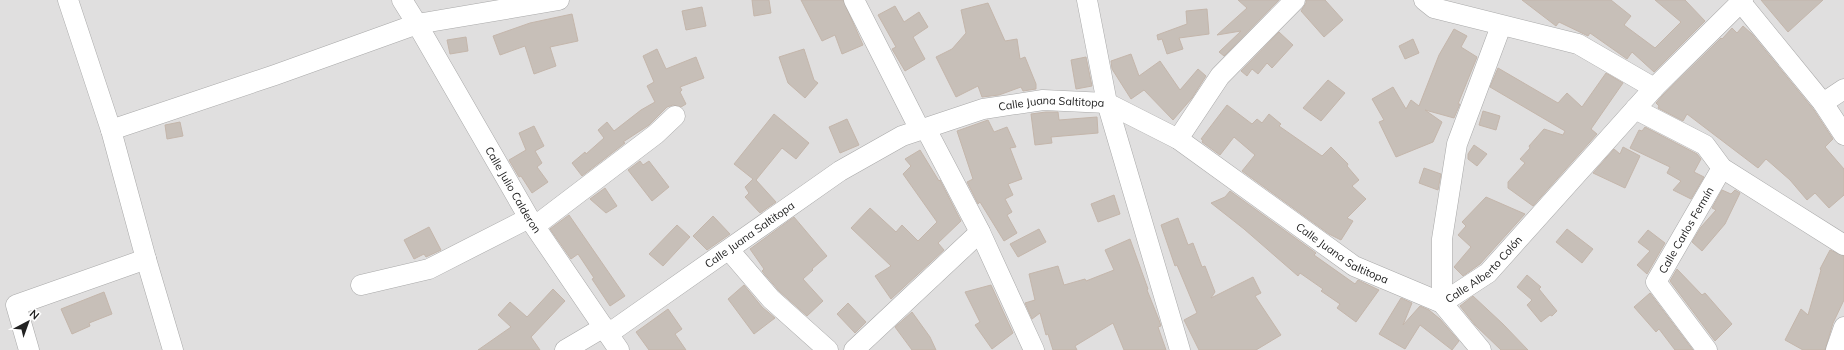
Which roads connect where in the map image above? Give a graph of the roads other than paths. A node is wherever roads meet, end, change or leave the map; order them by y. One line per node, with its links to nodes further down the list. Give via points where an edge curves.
1 (68, 0): 17 (street)
2 (402, 0): 9 (street, Calle Julio Calderon)
3 (559, 0): 9 (street)
4 (854, 0): 18 (street)
5 (1086, 0): 13 (street)
6 (1295, 0): 20 (street, via 1220,76)
7 (1424, 0): 10 (street, via 1434,8)
8 (1741, 1): 11 (street, Calle Alberto Colón); 14 (street)
9 (417, 24): 17 (street); 22 (street, Calle Julio Calderon)
10 (1501, 26): 11 (street, via 1578,44); 28 (street, Calle Alberto Colón, via 1457,144 1442,239)
11 (1654, 88): 15 (street, Calle Alberto Colón)
12 (1844, 89): 14 (street)
13 (1107, 103): 18 (street, Calle Juana Saltitopa, via 1043,100 983,109); 20 (street, Calle Juana Saltitopa); 37 (street)
14 (1823, 103): 19 (street)
15 (1635, 109): 21 (street, via 1705,145); 28 (street, Calle Alberto Colón, via 1488,273)
16 (675, 116): 22 (street, via 656,134)
17 (111, 130): 26 (street)
18 (923, 130): 23 (street); 25 (street, Calle Juana Saltitopa, via 902,136 840,170)
19 (1844, 135)
20 (1178, 139): 28 (street, Calle Juana Saltitopa, via 1354,266)
21 (1722, 168): 24 (street); 39 (street, Calle Carlos Fermín, via 1656,282)
22 (532, 222): 27 (street, via 429,269); 30 (street, Calle Julio Calderon)
23 (980, 232): 35 (street); 36 (street)
24 (1844, 245)
25 (729, 250): 30 (street, Calle Juana Saltitopa); 34 (street, via 771,299)
26 (146, 259): 31 (street, via 16,305); 32 (street)
27 (362, 285)
28 (1442, 303): 38 (street, Calle Juana Saltitopa)
29 (1844, 327): 40 (street)
30 (610, 337): 33 (street, Calle Juana Saltitopa)
31 (29, 350)
32 (173, 350)
33 (565, 350)
34 (828, 350)
35 (854, 350)
36 (1034, 350)
37 (1180, 350)
38 (1481, 350)
39 (1707, 350)
40 (1836, 350)

